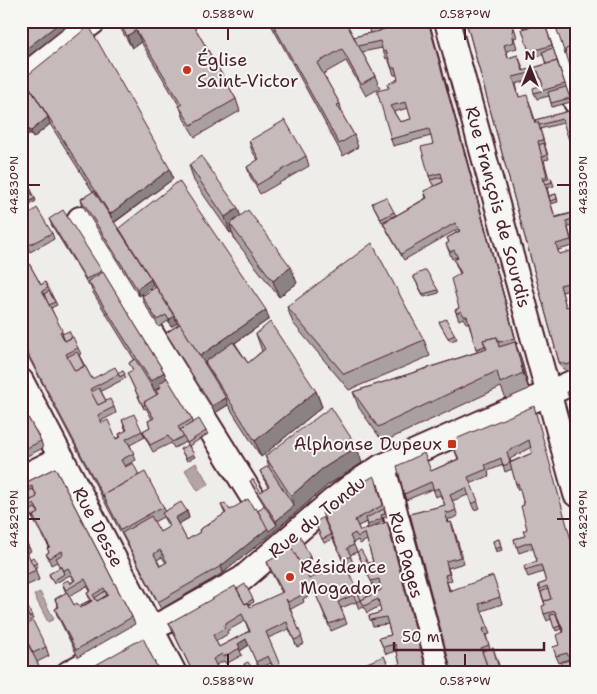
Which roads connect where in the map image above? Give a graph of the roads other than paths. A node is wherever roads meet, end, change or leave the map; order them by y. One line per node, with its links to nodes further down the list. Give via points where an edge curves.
1 (94, 21): 4 (street)
2 (447, 21): 9 (street, Rue François de Sourdis)
3 (550, 22): 5 (street)
4 (21, 79)
5 (576, 102)
6 (80, 219): 14 (street)
7 (21, 381): 10 (street, Rue Desse)
8 (576, 381): 9 (street, Rue du Tondu)
9 (549, 394): 11 (street, Rue du Tondu); 13 (street, Rue François de Sourdis)
10 (62, 458): 12 (street); 15 (street, Rue Desse)
11 (381, 467): 15 (street, Rue du Tondu, via 278,537 242,579); 18 (street, Rue Pages)
12 (21, 478)
13 (576, 494)
14 (262, 512)
15 (152, 628): 16 (street, Rue du Tondu); 17 (street, Rue Desse)
16 (69, 673)
17 (174, 673)
18 (438, 673)

